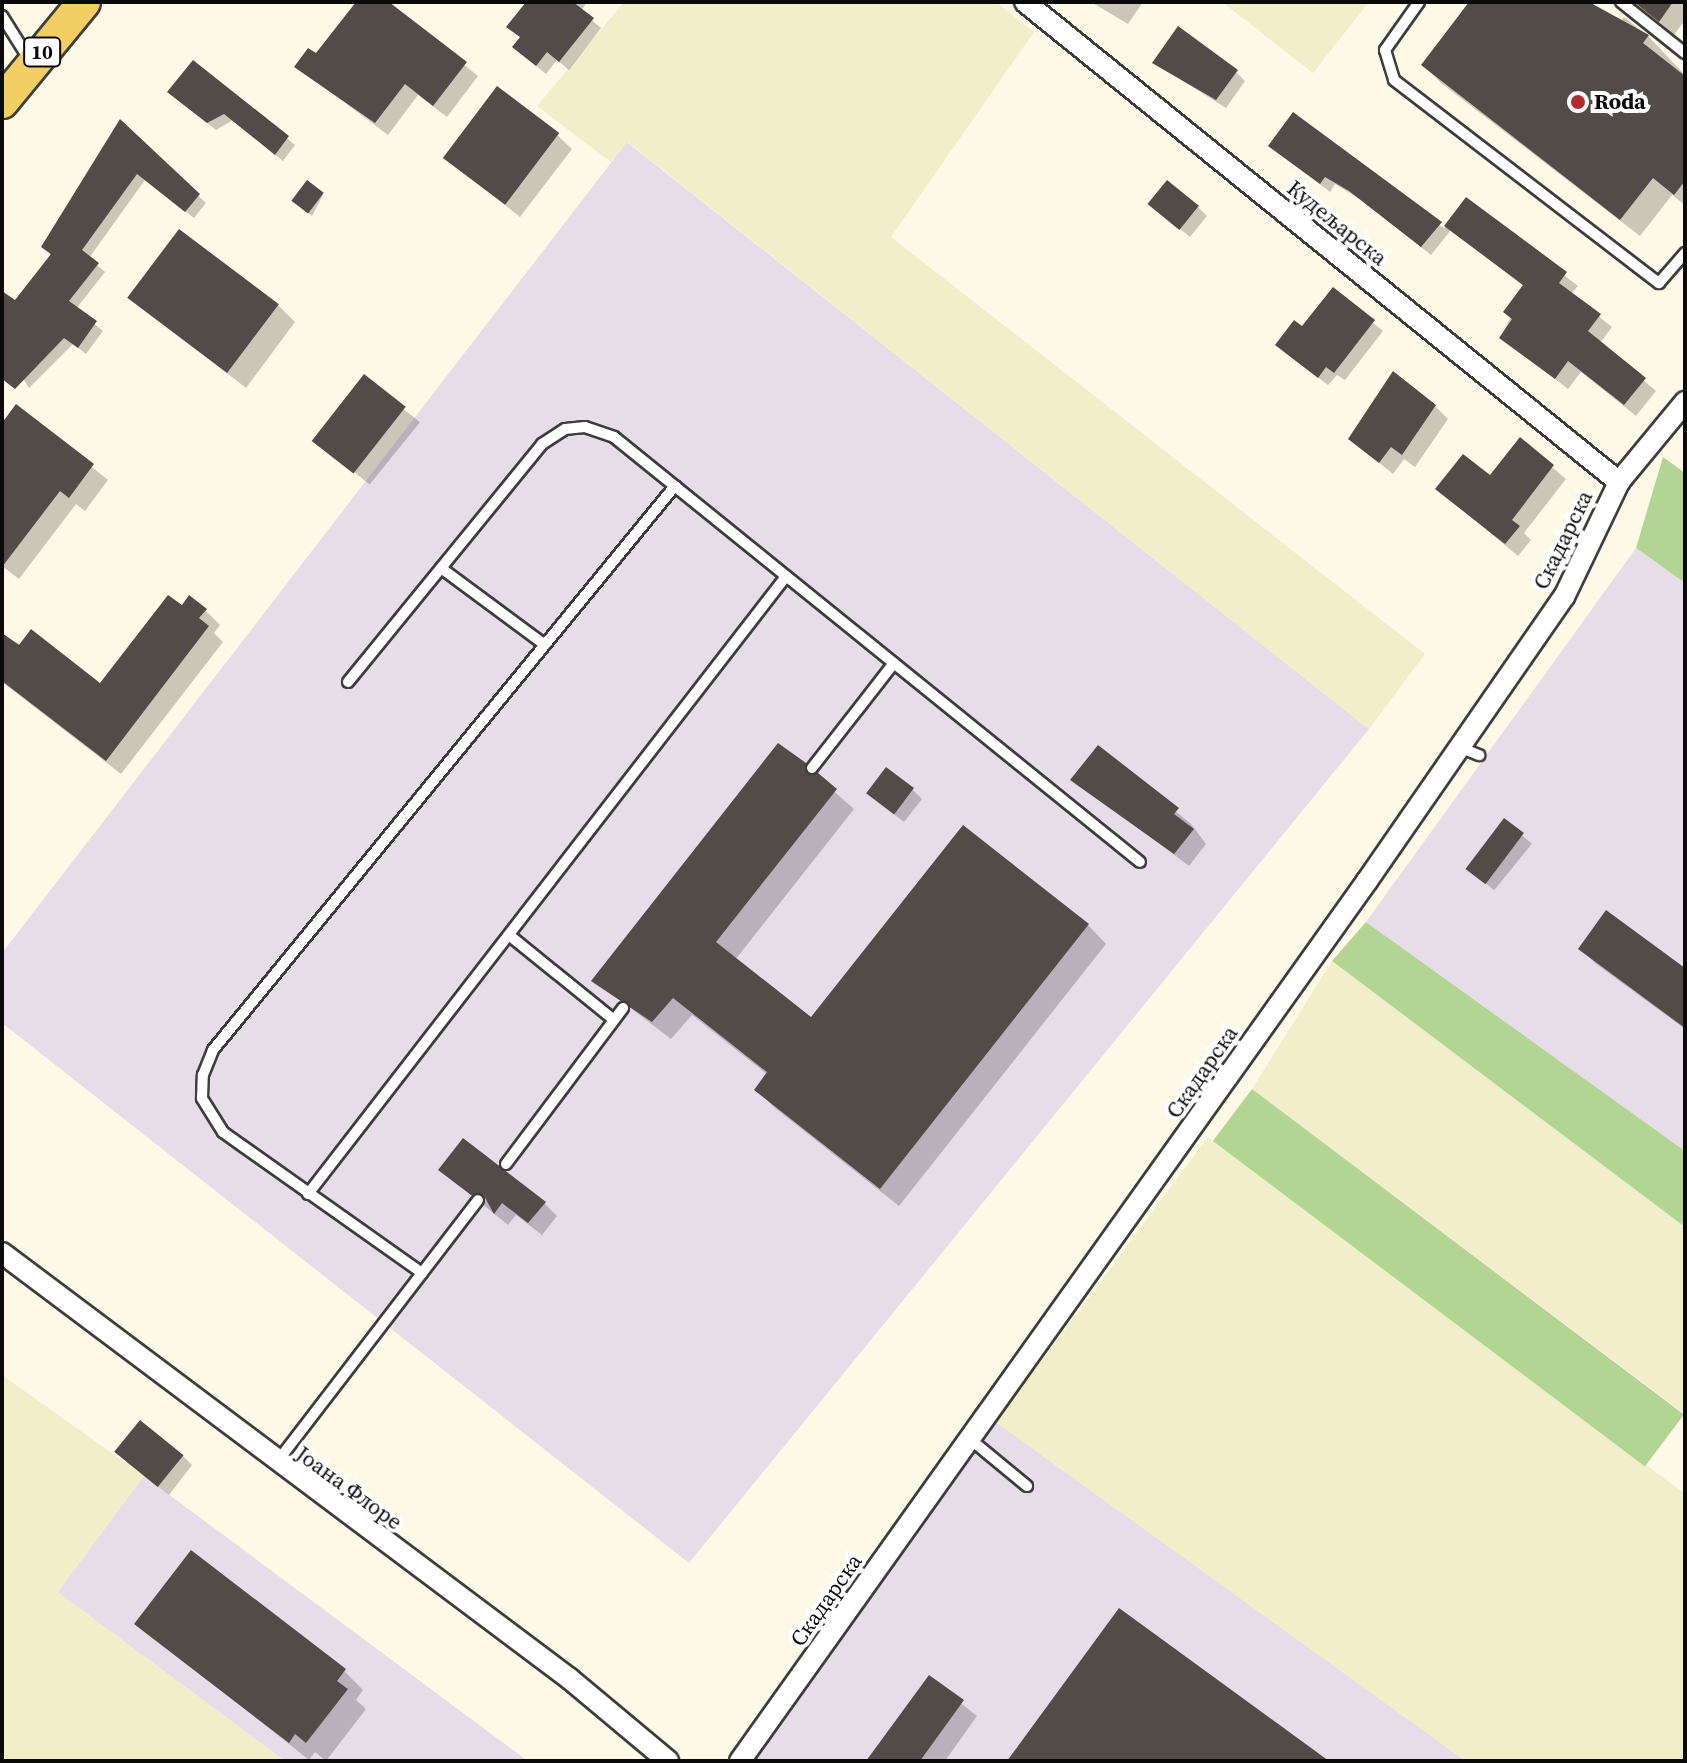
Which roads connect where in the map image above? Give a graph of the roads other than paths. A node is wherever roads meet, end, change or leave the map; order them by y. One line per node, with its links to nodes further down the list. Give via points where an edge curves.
1 (84, 2): 7 (main road, 10)
2 (1025, 2): 10 (street, Кудељарска)
3 (1419, 2): 8 (lane, via 1385,50 1394,80 1659,283)
4 (1621, 2): 6 (lane)
5 (2, 16): 7 (lane)
6 (1685, 53)
7 (13, 81)
8 (1685, 253)
9 (1685, 402): 10 (street, Скадарска)
10 (1619, 482): 17 (street, Скадарска, via 1564,597)
11 (675, 486): 12 (lane, via 614,437 565,429 542,444); 13 (lane); 14 (lane)
12 (441, 568): 14 (lane); 16 (lane)
13 (784, 579): 15 (lane); 21 (lane)
14 (545, 645): 25 (lane, via 213,1050 202,1098 211,1116)
15 (894, 663): 19 (lane); 20 (lane)
16 (348, 682)
17 (1455, 745): 18 (lane); 29 (street, Скадарска, via 1367,881)
18 (1479, 755)
19 (812, 768)
20 (1140, 862)
21 (509, 935): 23 (lane); 25 (lane)
22 (623, 1008): 23 (lane)
23 (614, 1020): 24 (lane)
24 (506, 1164)
25 (308, 1194): 28 (lane)
26 (478, 1200): 28 (lane)
27 (2, 1253): 30 (street, Јоана Флоре)
28 (422, 1273): 30 (lane)
29 (970, 1439): 31 (lane); 33 (street, Скадарска)
30 (275, 1464): 32 (street, Јоана Флоре, via 570,1679)
31 (1027, 1486)
32 (668, 1761)
33 (740, 1761)

